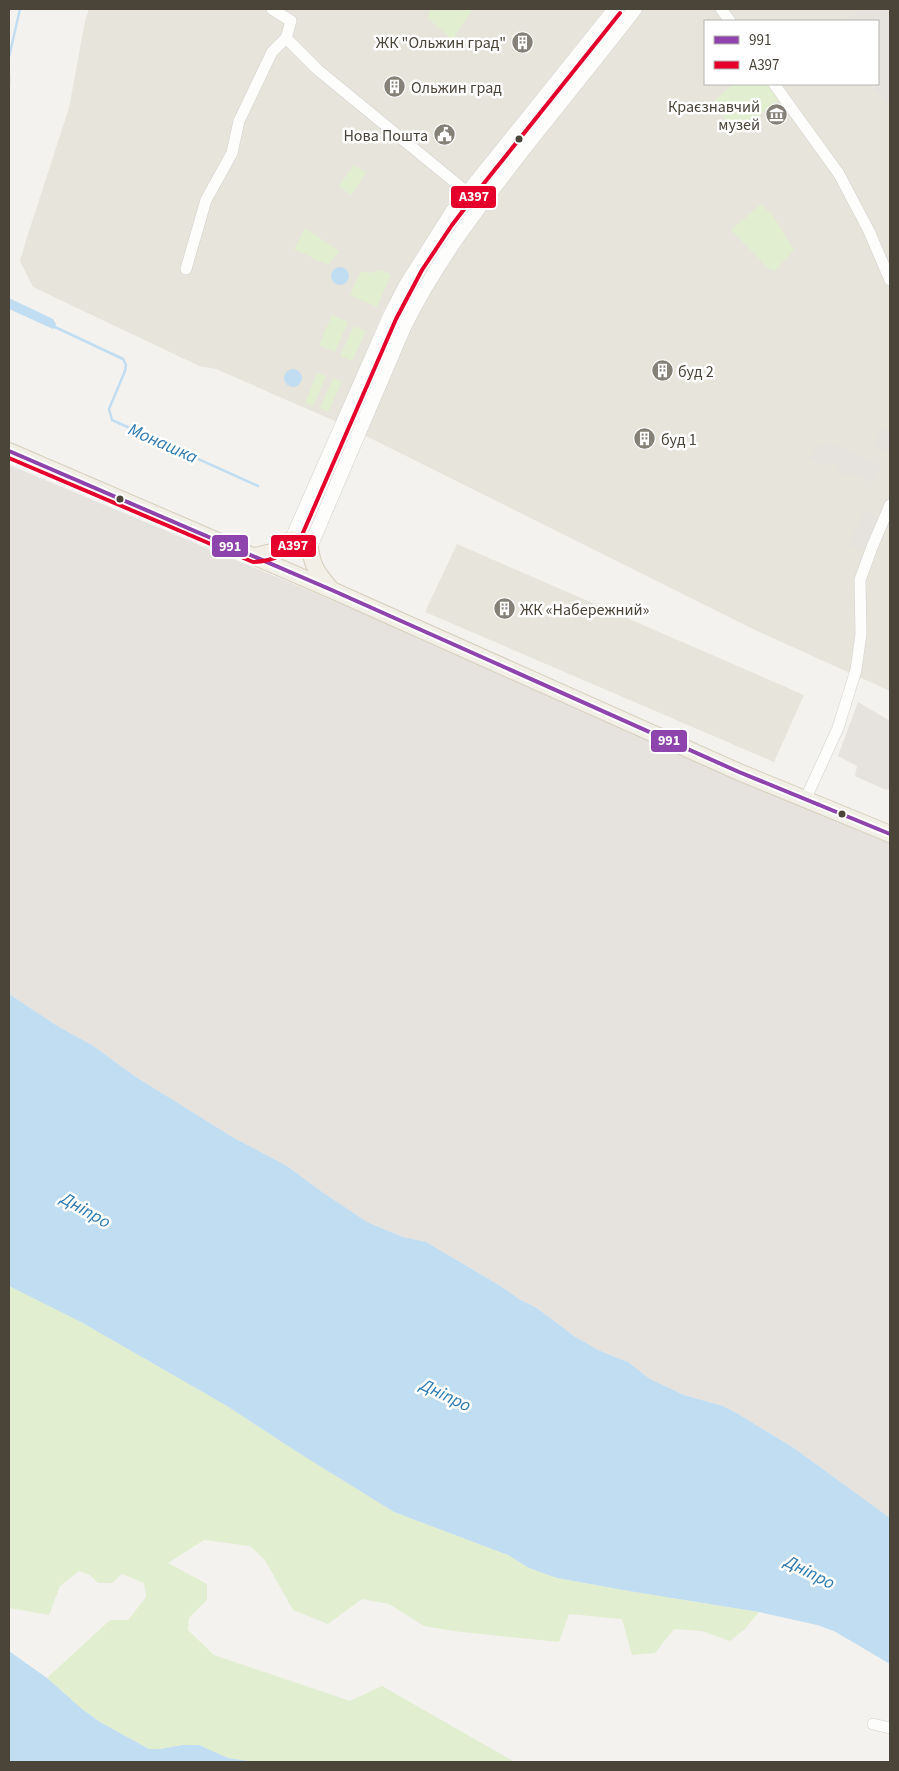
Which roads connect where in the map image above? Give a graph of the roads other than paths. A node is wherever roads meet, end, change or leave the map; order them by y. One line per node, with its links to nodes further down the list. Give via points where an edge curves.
1 (272, 9): 7 (street, via 291,22)
2 (615, 9): 6 (street)
3 (635, 9): 8 (street)
4 (721, 9): 5 (street)
5 (729, 20)
6 (596, 33): 8 (street); 10 (street)
7 (286, 38): 10 (street, via 318,70); 12 (street, via 272,52 239,121 232,153 206,200)
8 (608, 44): 11 (street)
9 (775, 85): 13 (street, via 838,174 869,231)
10 (468, 192): 11 (street); 15 (street, via 433,241 390,316)
11 (482, 202): 16 (street, via 457,236 405,325)
12 (186, 269)
13 (890, 280)
14 (9, 451): 20 (main road)
15 (317, 485): 16 (street); 18 (street)
16 (333, 493): 19 (street)
17 (890, 505): 23 (street, via 860,580 861,634 856,670 838,728)
18 (292, 539): 20 (main road, via 276,551); 21 (main road)
19 (310, 547): 21 (main road, via 300,565); 22 (main road, via 316,571)
20 (255, 556): 21 (main road)
21 (291, 572): 22 (main road)
22 (334, 591): 23 (main road)
23 (805, 800): 24 (main road)
24 (890, 834)
25 (873, 1724): 26 (street)
26 (890, 1728)

